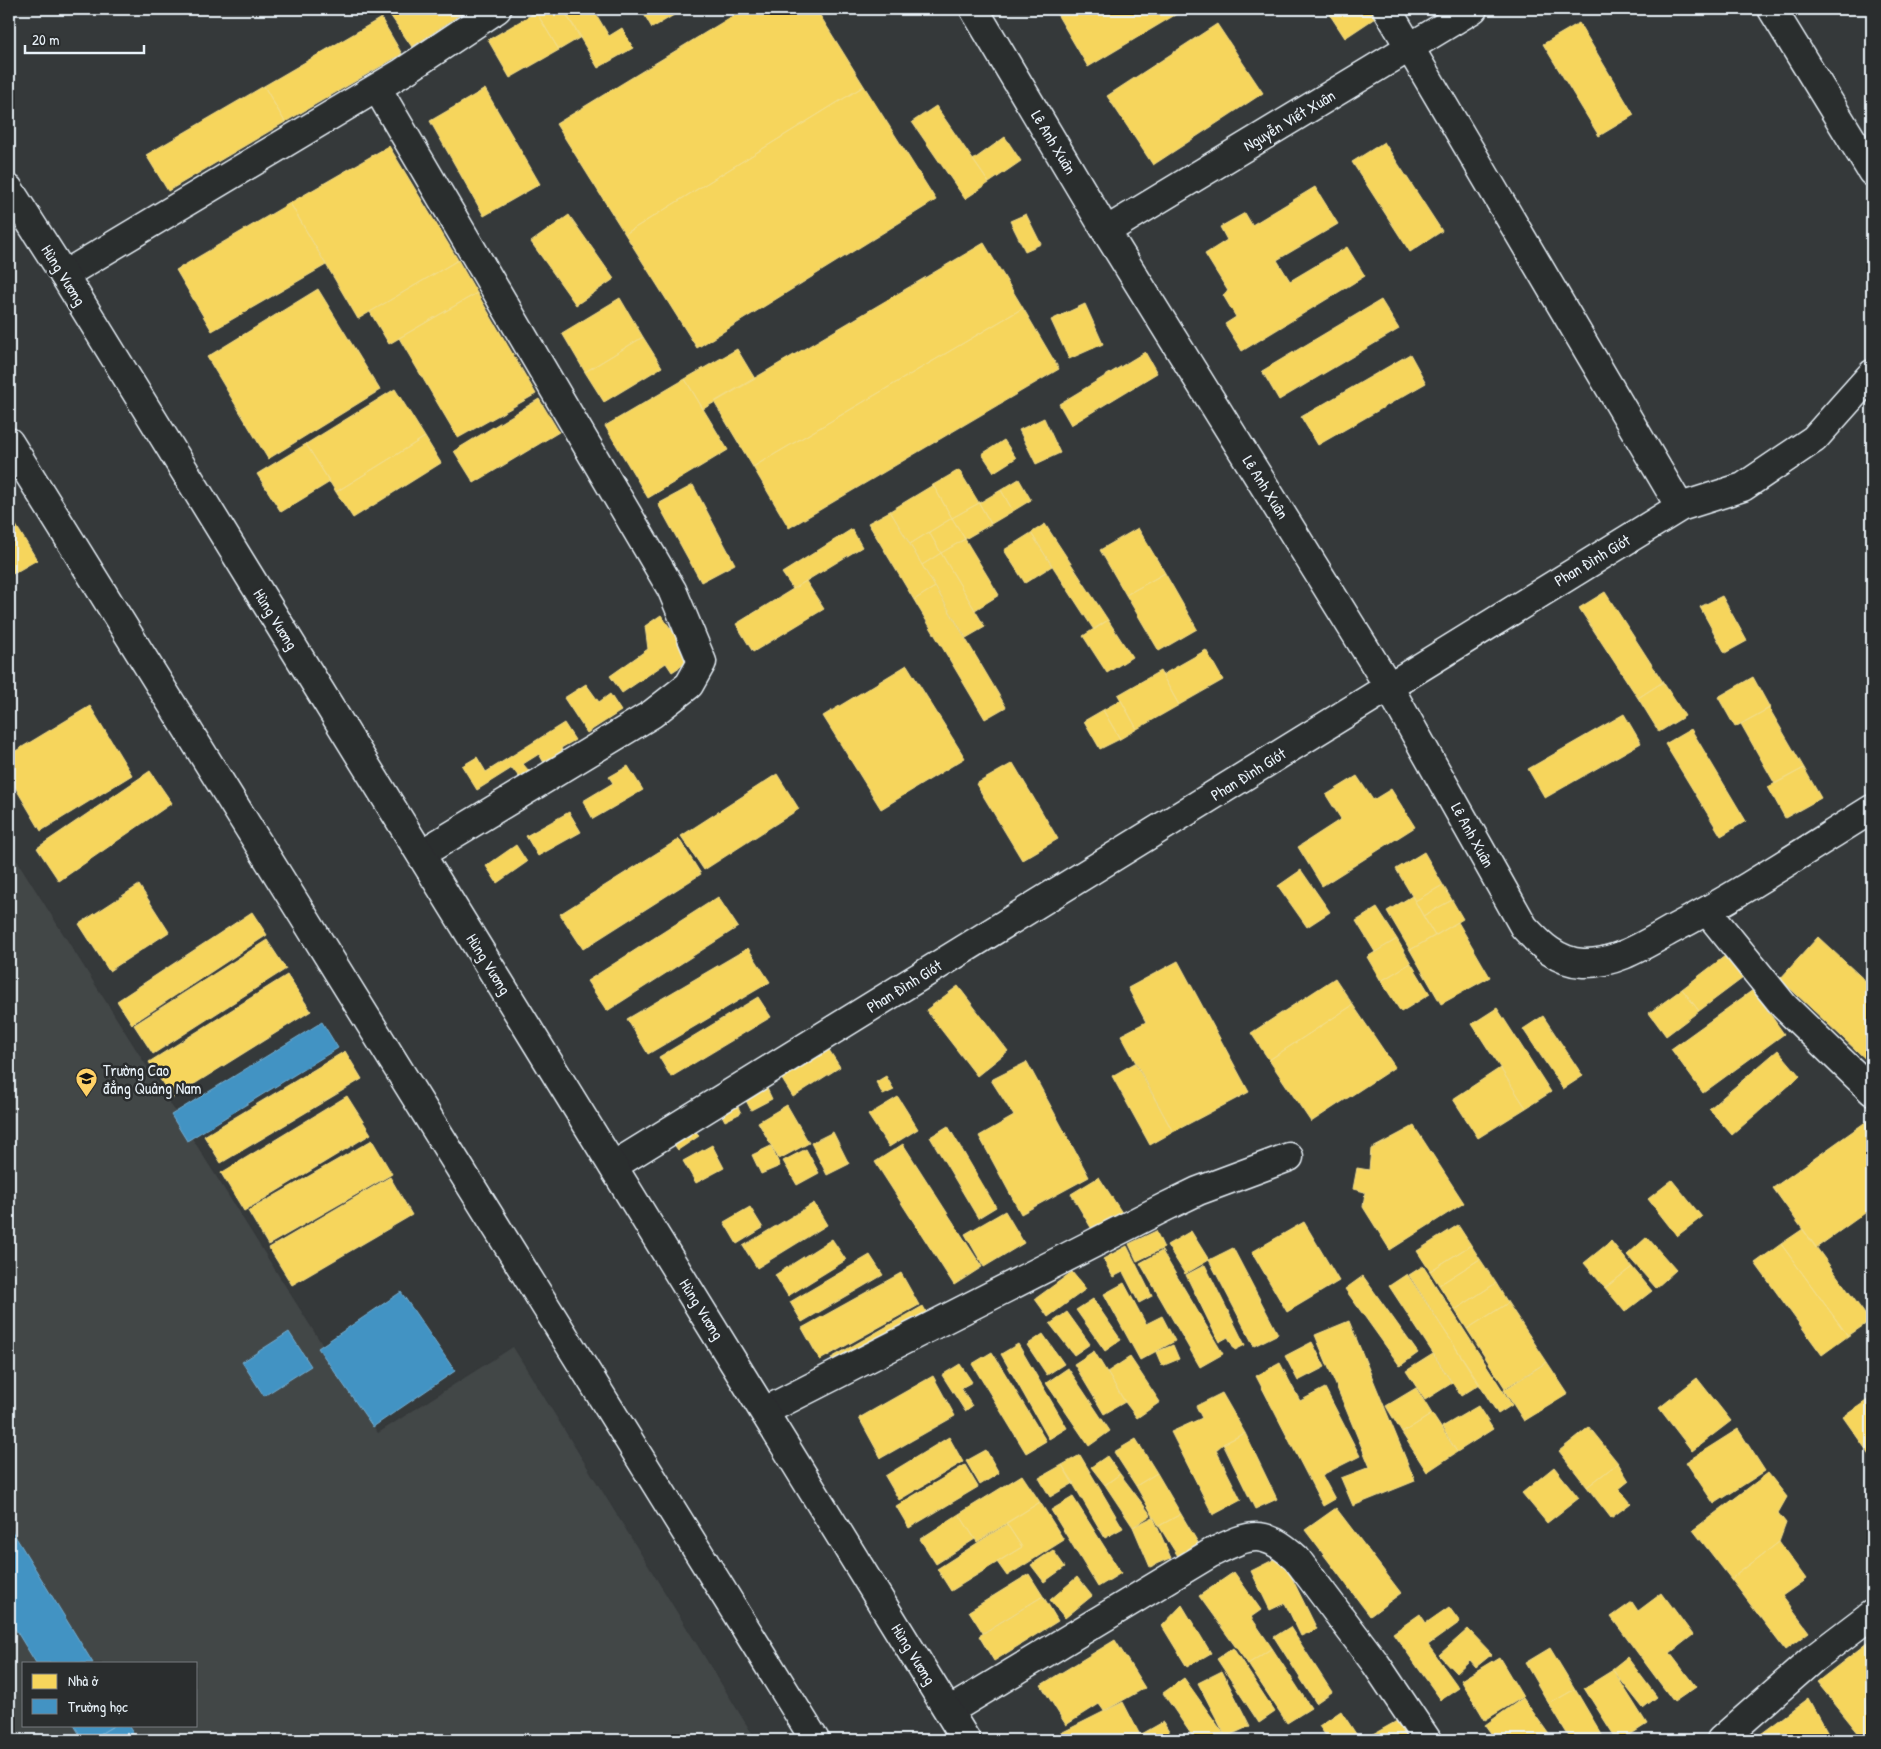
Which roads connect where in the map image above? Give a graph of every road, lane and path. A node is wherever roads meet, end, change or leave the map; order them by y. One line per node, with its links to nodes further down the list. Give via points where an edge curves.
1 (498, 9): 7 (street)
2 (974, 9): 10 (street, Lê Anh Xuân)
3 (1387, 9): 6 (street)
4 (1473, 9): 6 (street, Nguyễn Viết Xuân)
5 (1772, 9): 8 (street)
6 (1410, 47): 10 (street, Nguyễn Viết Xuân); 14 (street)
7 (377, 88): 11 (street); 17 (street, via 672,590 702,662 689,685 652,714)
8 (1872, 172)
9 (9, 190): 11 (street, Hùng Vương)
10 (1106, 231): 15 (street, Lê Anh Xuân)
11 (64, 274): 17 (street, Hùng Vương)
12 (1872, 374): 14 (street, Phan Đình Giót, via 1814,439 1743,487)
13 (9, 442): 25 (street)
14 (1680, 507): 15 (street, Phan Đình Giót)
15 (1390, 687): 18 (street, Lê Anh Xuân, via 1524,927 1544,948 1562,959 1602,962 1630,952); 21 (street, Phan Đình Giót)
16 (1872, 809): 18 (street)
17 (421, 854): 21 (street, Hùng Vương)
18 (1707, 911): 19 (street, via 1784,1006)
19 (1872, 1091)
20 (1289, 1157): 22 (street, via 1198,1191)
21 (613, 1166): 22 (street, Hùng Vương)
22 (765, 1411): 24 (street, Hùng Vương)
23 (1872, 1614): 28 (street, via 1814,1659)
24 (949, 1711): 26 (street, Hùng Vương); 27 (street, via 1211,1553 1245,1537 1257,1536 1281,1544 1296,1558 1376,1664)
25 (814, 1740)
26 (966, 1740)
27 (1427, 1740)
28 (1721, 1740)

